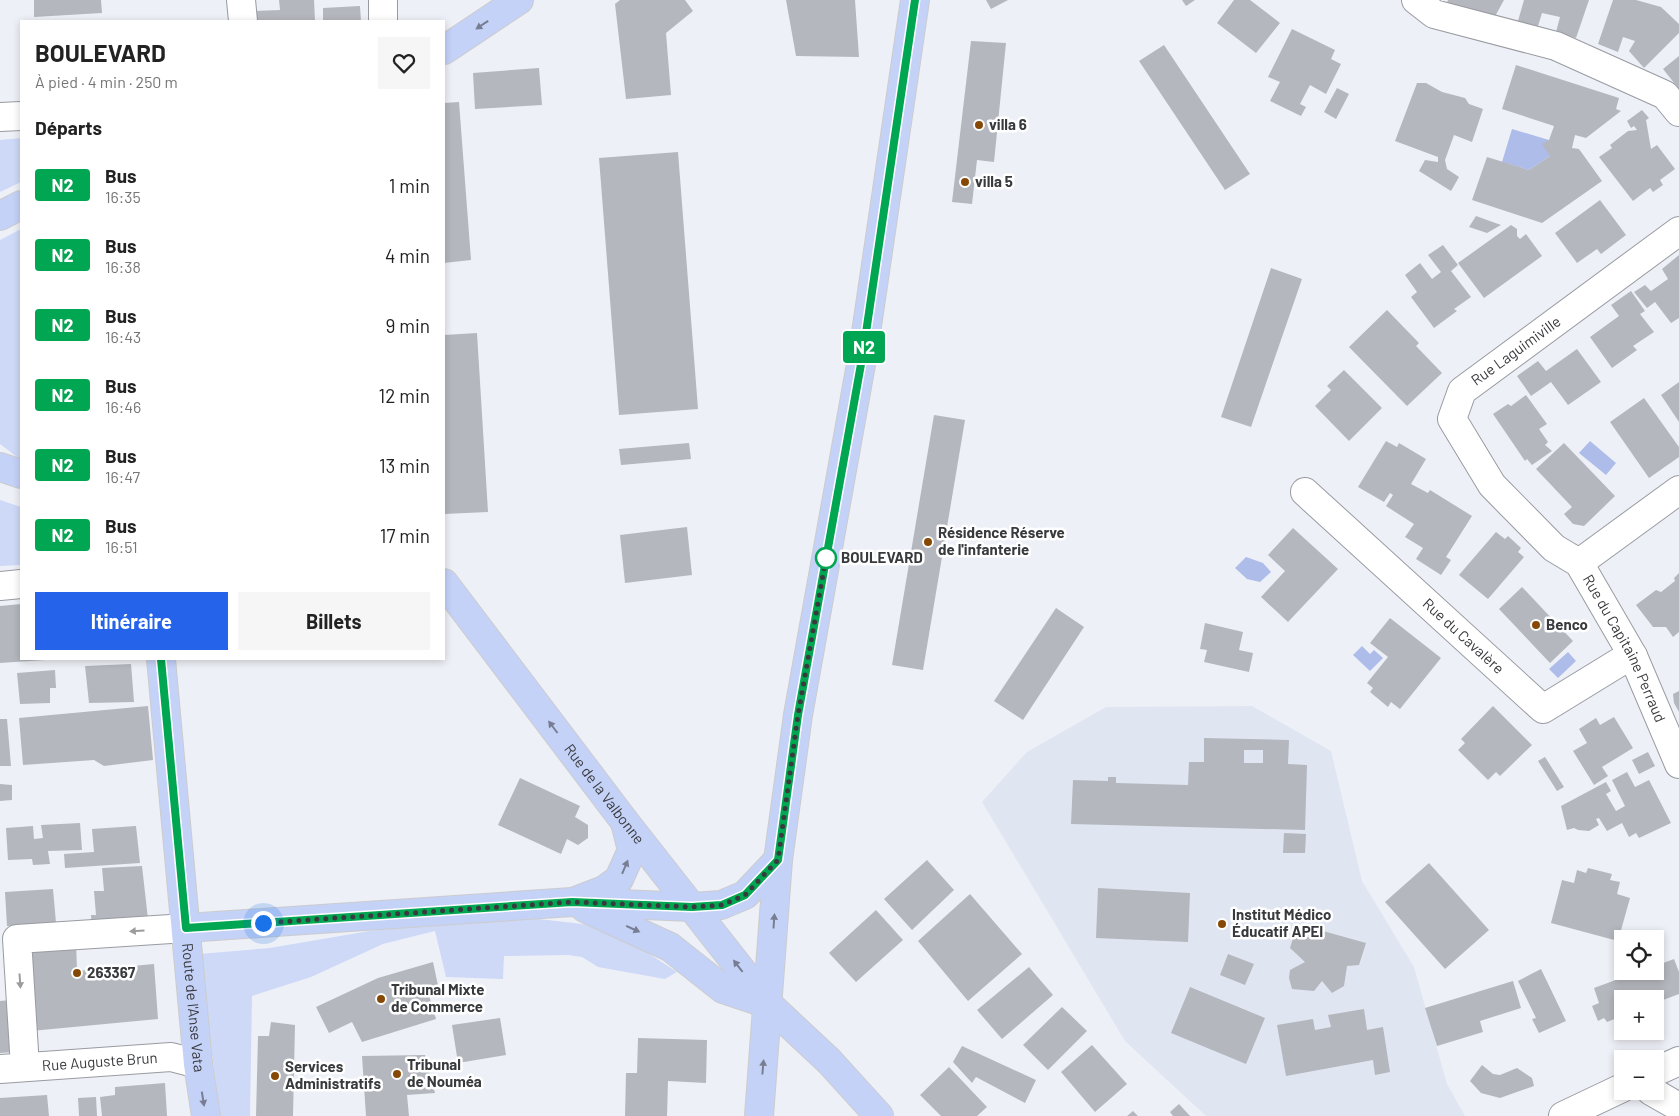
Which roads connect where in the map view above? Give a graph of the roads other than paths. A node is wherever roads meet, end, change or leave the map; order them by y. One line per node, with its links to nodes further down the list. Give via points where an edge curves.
1 (241, 0): 6 (street)
2 (382, 0): 7 (street)
3 (519, 0): 8 (main road, one-way to 8)
4 (915, 0): 27 (main road, via 863,353 798,715)
5 (1416, 0): 9 (street, via 1434,14 1556,46 1665,95)
6 (243, 20)
7 (383, 20)
8 (445, 49)
9 (1679, 112)
10 (20, 116): 11 (street)
11 (0, 117)
12 (20, 206): 13 (main road)
13 (0, 216)
14 (1679, 231): 19 (street, Rue Laguimiville, via 1462,391 1452,419 1492,485 1554,548)
15 (0, 468): 16 (main road)
16 (20, 474)
17 (1679, 490): 19 (street)
18 (1305, 492): 23 (street, Rue du Cavalère, via 1543,709)
19 (1579, 563): 23 (street, Rue du Capitaine Perraud)
20 (20, 584): 22 (street)
21 (445, 584): 26 (main road, Rue de la Valbonne, one-way to 21)
22 (0, 586)
23 (1633, 656): 25 (street, Rue du Capitaine Perraud)
24 (161, 660): 30 (main road, Route de l'Anse Vata)
25 (1679, 764)
26 (625, 822): 28 (main road, one-way to 26, via 604,890 619,879 632,850); 29 (main road, Rue de la Valbonne)
27 (778, 860): 29 (main road, via 745,895 722,905); 31 (main road, one-way to 27)
28 (572, 902): 29 (main road); 30 (main road); 31 (main road, one-way to 31, via 670,947 723,989)
29 (692, 907): 31 (main road, Rue de la Valbonne, one-way to 29)
30 (186, 928): 33 (main road, Route de l'Anse Vata); 34 (street, one-way to 34, via 17,939)
31 (768, 1004): 40 (main road, one-way to 31); 41 (main road, via 829,1060)
32 (1679, 1061): 35 (street)
33 (198, 1064): 34 (street, Rue Auguste Brun, via 171,1057); 39 (main road, Route de l'Anse Vata, one-way to 39)
34 (13, 1068)
35 (1664, 1068)
36 (1614, 1092): 42 (street)
37 (1664, 1098): 38 (street)
38 (1679, 1107)
39 (206, 1116)
40 (759, 1116)
41 (879, 1116)
42 (1563, 1116)

